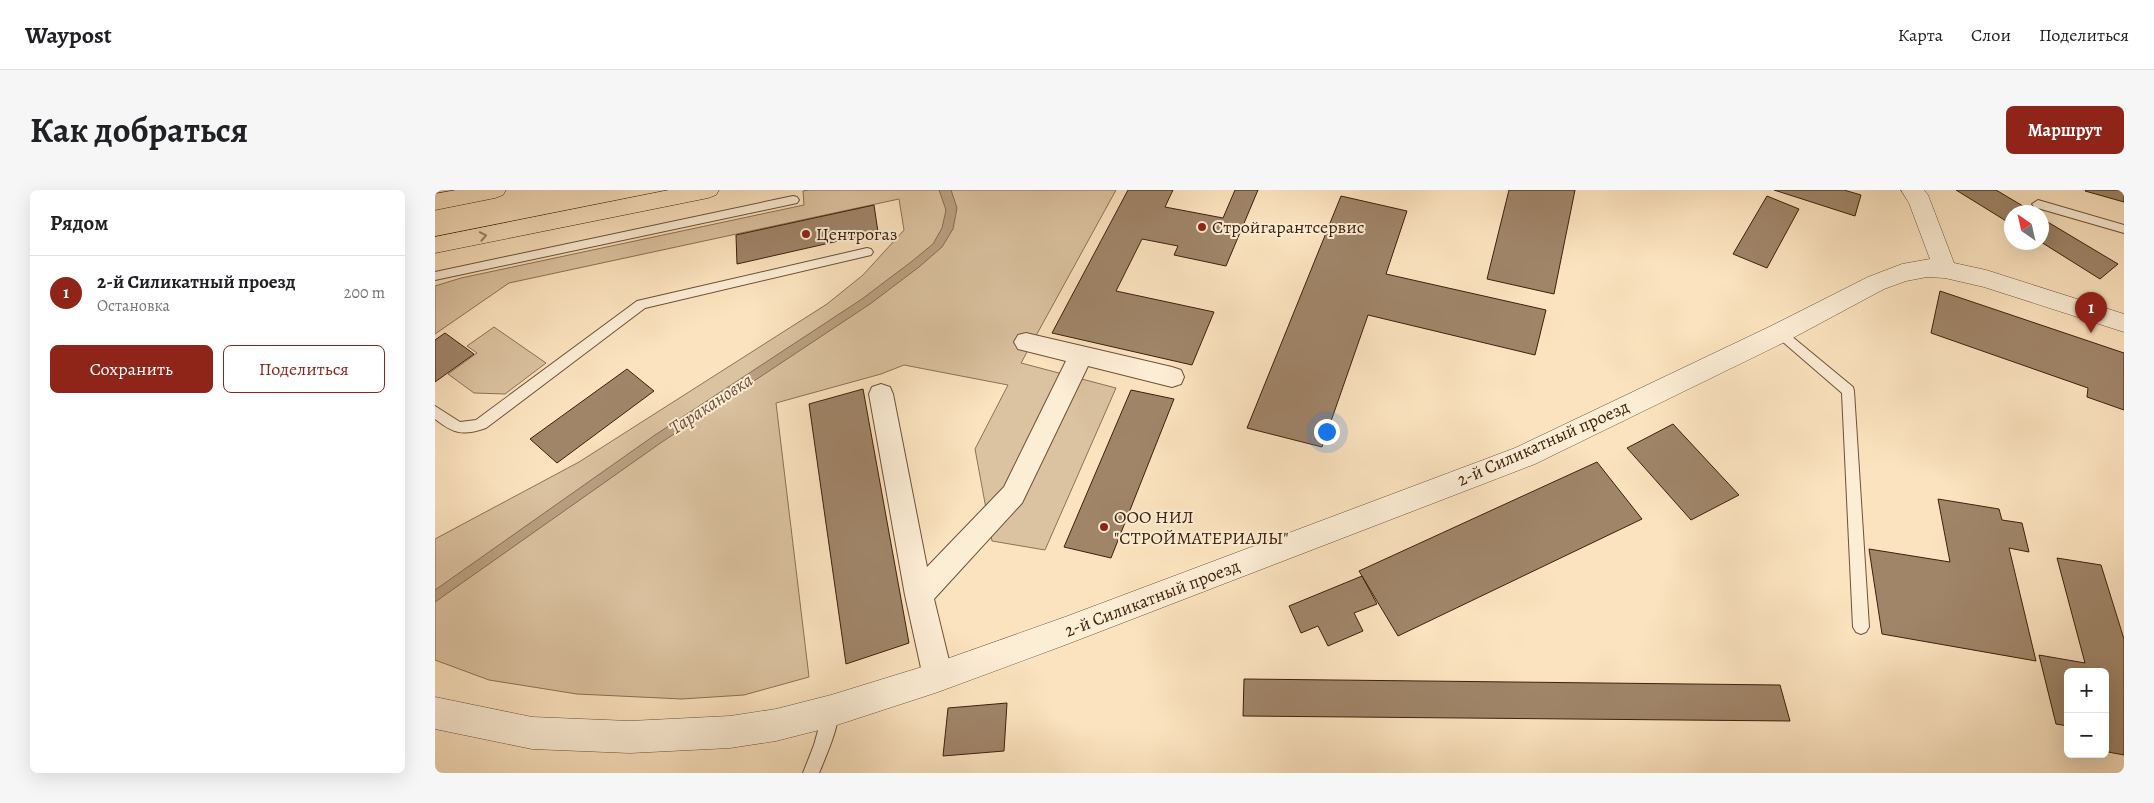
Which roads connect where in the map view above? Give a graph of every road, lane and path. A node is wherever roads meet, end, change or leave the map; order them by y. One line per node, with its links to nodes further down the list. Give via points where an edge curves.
1 (495, 190): 5 (main road)
2 (708, 190): 8 (main road, one-way to 2)
3 (1912, 190): 10 (street, via 1920,201)
4 (793, 200): 11 (lane)
5 (435, 202)
6 (2038, 204): 7 (lane)
7 (2124, 229)
8 (435, 245)
9 (867, 252): 18 (lane, via 641,304 481,424 462,430)
10 (1945, 269): 12 (street, 2-й Силикатный проезд); 13 (street, 2-й Силикатный проезд, via 1927,268 1894,276)
11 (435, 276)
12 (2124, 323)
13 (1780, 333): 20 (lane, via 1847,391); 21 (street, 2-й Силикатный проезд, via 1525,456)
14 (1025, 342): 15 (street)
15 (1081, 356): 16 (street); 19 (street, via 1013,495)
16 (1172, 377)
17 (881, 394): 19 (street)
18 (435, 411)
19 (919, 595): 21 (street)
20 (1861, 627)
21 (938, 677): 22 (street, 2-й Силикатный проезд)
22 (831, 711): 23 (street, 2-й Силикатный проезд, via 776,725 730,732 630,737 532,733); 24 (lane)
23 (435, 713)
24 (811, 773)

